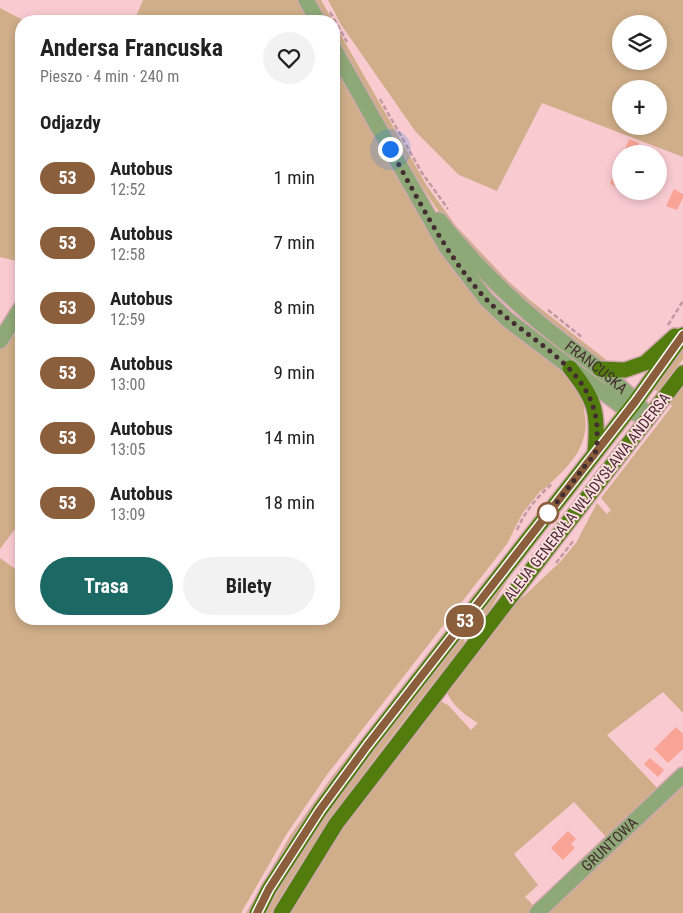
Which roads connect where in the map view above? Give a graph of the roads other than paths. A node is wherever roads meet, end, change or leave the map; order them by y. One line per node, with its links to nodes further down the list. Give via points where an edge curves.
1 (306, 0): 2 (street)
2 (315, 15)
3 (340, 60): 4 (street, FRANCUSKA)
4 (409, 182): 9 (street, FRANCUSKA, via 446,247 486,299); 10 (street, FRANCUSKA, via 495,283)
5 (15, 317): 8 (street)
6 (676, 327): 10 (main road, via 645,363 625,370)
7 (683, 336): 12 (main road, ALEJA GENERAŁA WŁADYSŁAWA ANDERSA)
8 (0, 340)
9 (570, 368): 12 (street, FRANCUSKA); 14 (main road, via 590,396 596,412)
10 (600, 369): 12 (street, FRANCUSKA)
11 (683, 373): 13 (main road, ALEJA GENERAŁA WŁADYSŁAWA ANDERSA)
12 (632, 406): 13 (street, FRANCUSKA); 14 (main road, ALEJA GENERAŁA WŁADYSŁAWA ANDERSA)
13 (649, 417): 16 (main road, ALEJA GENERAŁA WŁADYSŁAWA ANDERSA)
14 (595, 452): 15 (main road, ALEJA GENERAŁA WŁADYSŁAWA ANDERSA)
15 (459, 627): 16 (main road); 18 (main road, ALEJA GENERAŁA WŁADYSŁAWA ANDERSA, via 320,810)
16 (476, 641): 19 (main road, ALEJA GENERAŁA WŁADYSŁAWA ANDERSA, via 336,824)
17 (683, 775): 20 (street, GRUNTOWA)
18 (257, 913)
19 (281, 913)
20 (537, 913)

